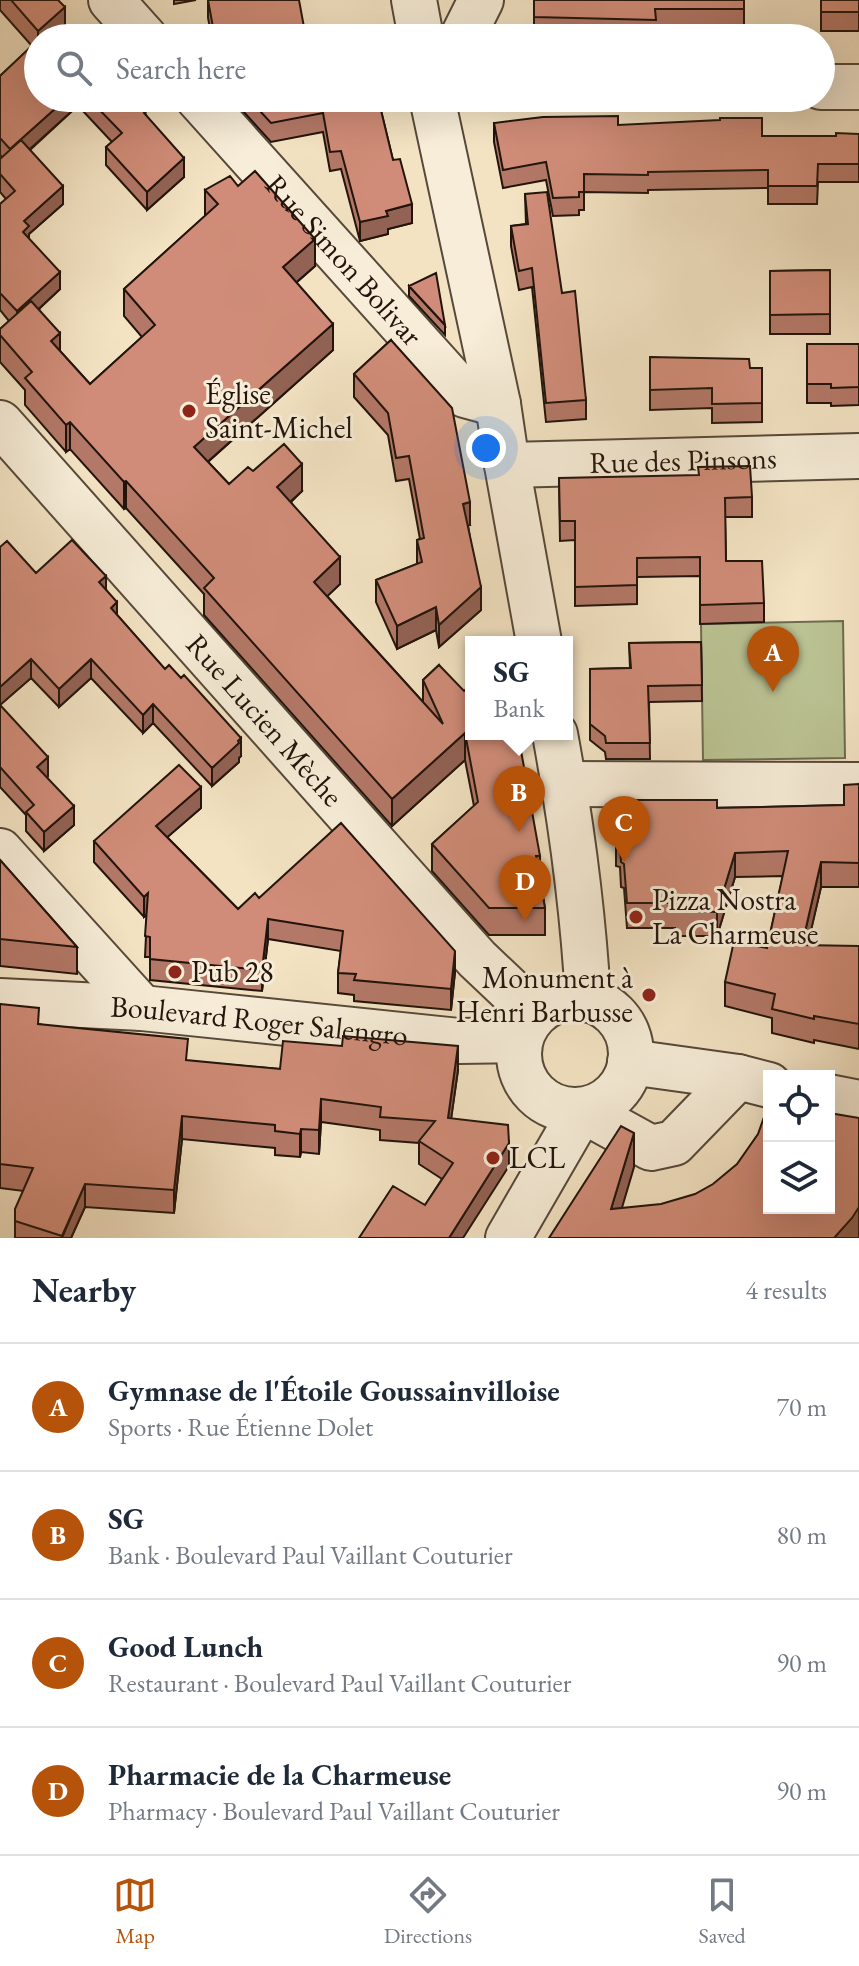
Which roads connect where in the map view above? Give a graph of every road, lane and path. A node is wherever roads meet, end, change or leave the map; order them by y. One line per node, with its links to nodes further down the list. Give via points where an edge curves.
1 (111, 0): 4 (street)
2 (414, 0): 5 (street)
3 (481, 0): 6 (street)
4 (132, 24)
5 (418, 24)
6 (469, 24)
7 (835, 87): 8 (street)
8 (859, 87)
9 (211, 112): 11 (street, Rue Simon Bolivar, via 465,395)
10 (435, 112): 11 (street)
11 (498, 404): 14 (street)
12 (0, 423): 23 (street, Rue Lucien Mèche, via 477,959)
13 (859, 456): 14 (street, Rue des Pinsons)
14 (507, 465): 15 (street)
15 (538, 636)
16 (556, 740): 17 (street)
17 (564, 784): 18 (street); 20 (street)
18 (859, 785)
19 (0, 851): 22 (street)
20 (588, 999): 23 (street, via 550,1003); 24 (street, via 617,1016 626,1030)
21 (0, 1001): 22 (street, Boulevard Roger Salengro)
22 (142, 1008): 23 (street, Boulevard Roger Salengro, via 459,1041)
23 (527, 1027): 28 (street, via 519,1059 532,1092 554,1107)
24 (630, 1062): 25 (street); 28 (street, via 614,1094)
25 (753, 1081): 28 (street, via 674,1143 651,1148)
26 (835, 1098): 27 (street)
27 (859, 1103)
28 (582, 1110): 29 (street)
29 (508, 1238)

